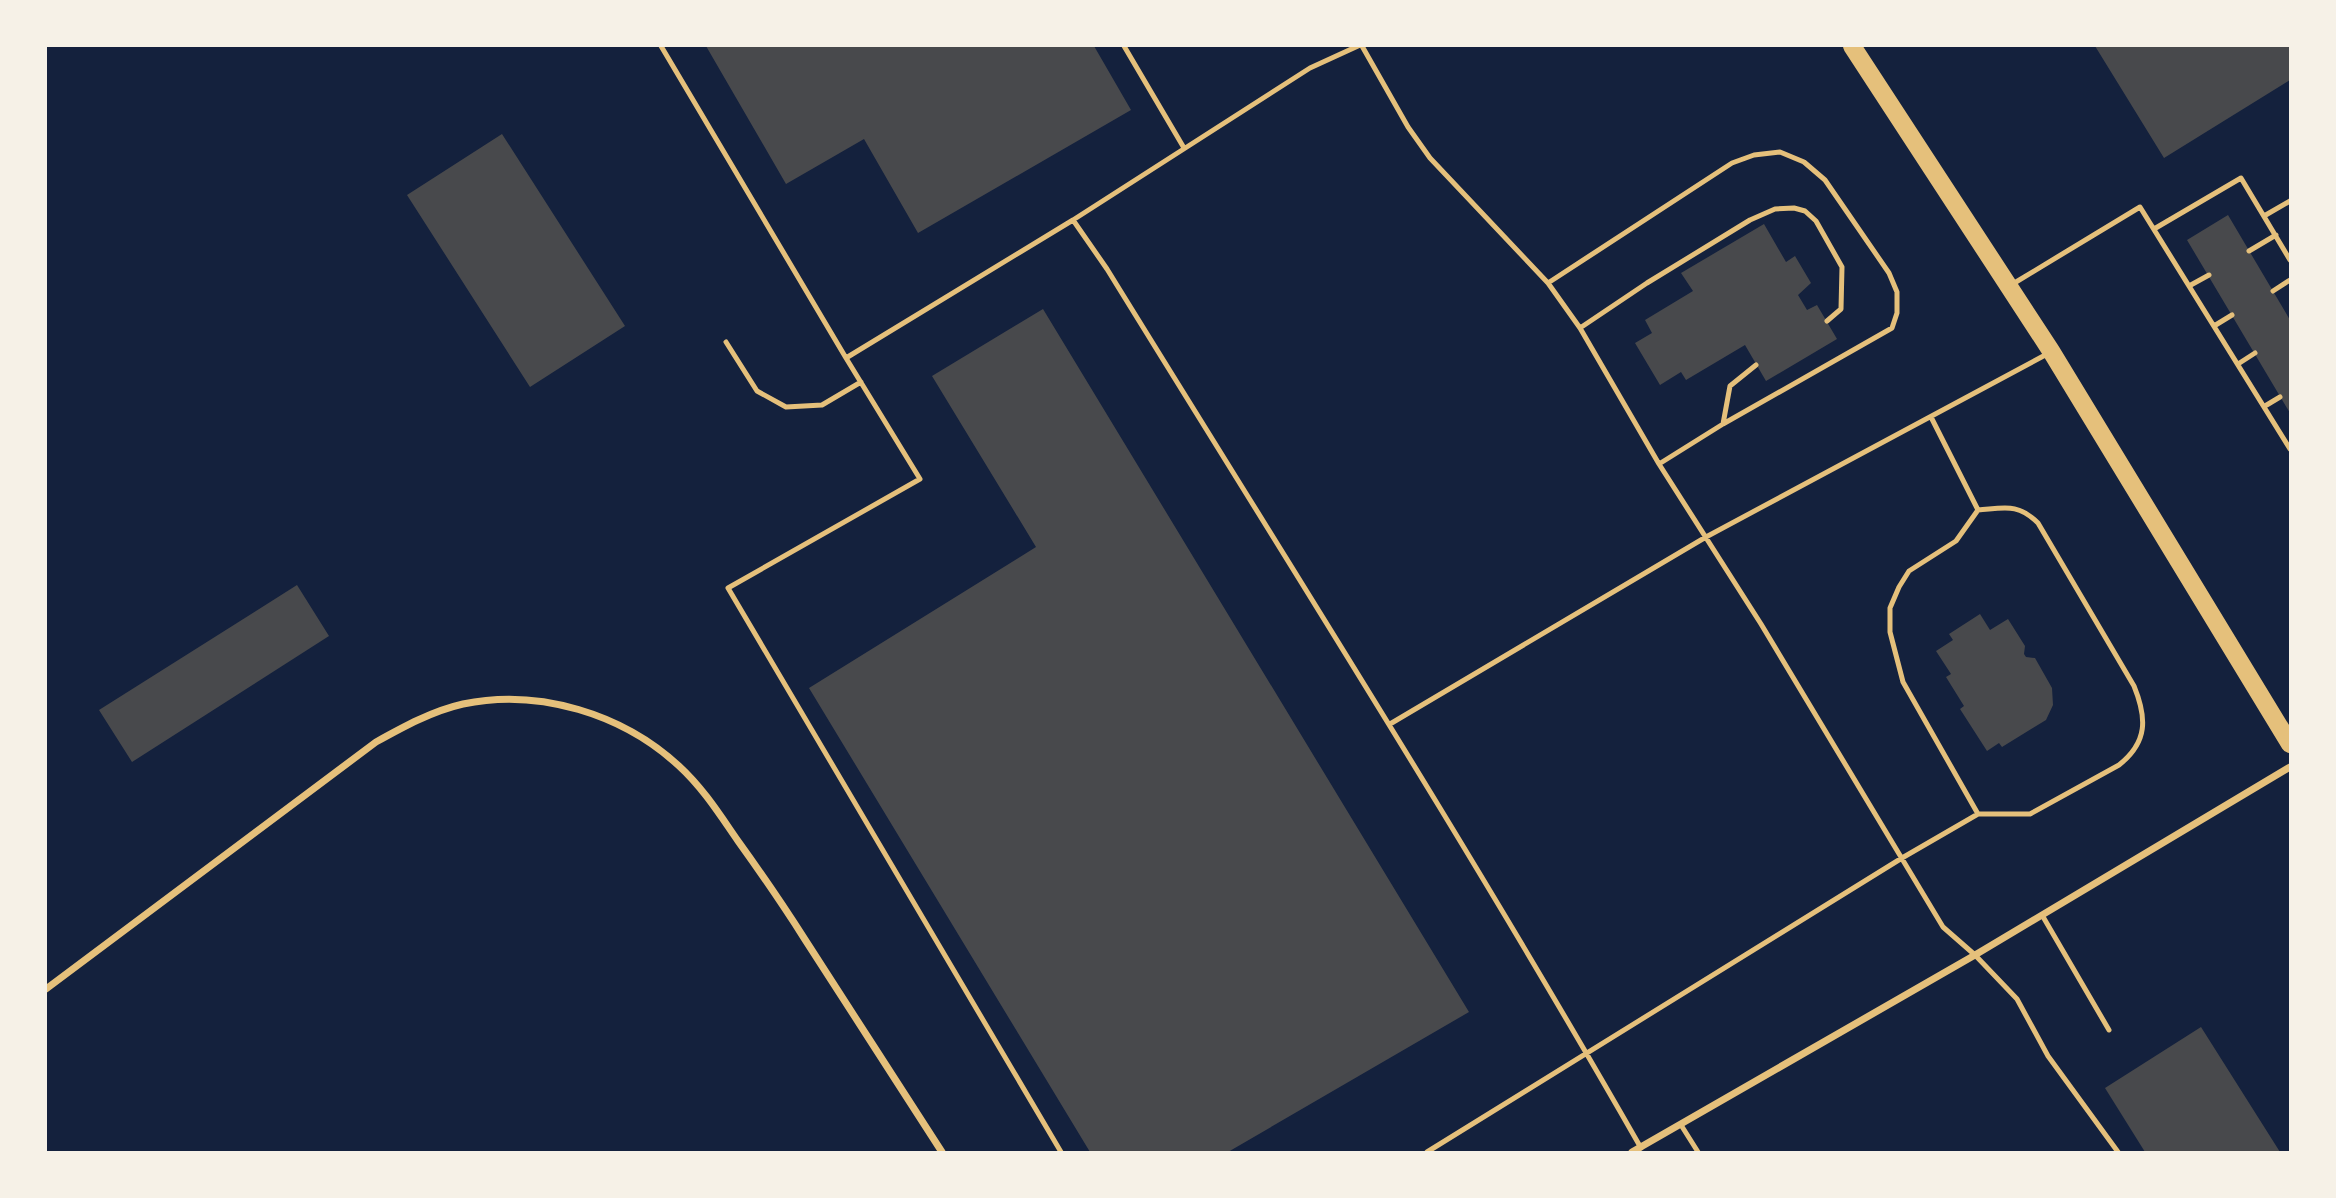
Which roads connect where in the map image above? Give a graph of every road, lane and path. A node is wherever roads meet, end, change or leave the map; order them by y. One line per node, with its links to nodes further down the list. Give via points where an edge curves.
1 (661, 46): 26 (lane)
2 (1124, 46): 5 (lane)
3 (1360, 46): 5 (lane, via 1310,68); 15 (lane, via 1430,158)
4 (1852, 46): 17 (main road)
5 (1184, 148): 8 (lane)
6 (2291, 201): 7 (lane)
7 (2264, 216): 9 (lane, via 2241,178); 10 (lane)
8 (1073, 220): 26 (lane); 38 (lane)
9 (2154, 229): 16 (lane); 17 (lane, via 2140,207)
10 (2276, 235): 11 (lane); 12 (lane)
11 (2249, 251)
12 (2291, 260)
13 (2209, 275): 16 (lane)
14 (2291, 280): 18 (lane)
15 (1548, 283): 22 (lane); 33 (lane, via 1732,163 1780,152 1804,162 1825,180 1889,273 1897,292 1897,313 1892,328)
16 (2189, 286): 21 (lane)
17 (2009, 287): 24 (main road)
18 (2273, 290)
19 (2232, 315): 21 (lane)
20 (1827, 321): 22 (lane, via 1841,309 1842,267 1816,221 1794,208 1775,209 1750,220)
21 (2214, 326): 27 (lane)
22 (1580, 328): 35 (lane)
23 (726, 342): 29 (lane, via 757,391 786,407 822,405)
24 (2052, 351): 32 (lane); 39 (main road)
25 (2255, 353): 27 (lane)
26 (846, 358): 29 (lane)
27 (2238, 364): 31 (lane)
28 (1756, 365): 33 (lane, via 1730,386)
29 (861, 382): 51 (lane, via 920,479 728,588)
30 (2280, 397): 31 (lane)
31 (2264, 407): 34 (lane)
32 (1931, 417): 36 (lane); 37 (lane)
33 (1723, 424): 35 (lane)
34 (2291, 449)
35 (1659, 464): 37 (lane)
36 (1978, 510): 41 (lane, via 1956,541 1909,571 1890,608 1890,632 1903,682); 41 (lane, via 2014,507 2038,523 2134,686 2143,709 2143,728 2130,756 2119,765 2030,814)
37 (1706, 537): 38 (lane); 42 (lane)
38 (1390, 724): 47 (lane)
39 (2291, 744)
40 (2291, 767): 43 (street)
41 (1978, 814): 42 (lane)
42 (1902, 858): 44 (lane, via 1943,927); 47 (lane)
43 (2042, 915): 44 (street); 46 (lane)
44 (1975, 955): 48 (street); 55 (lane, via 2017,999 2048,1056)
45 (46, 989): 50 (street, via 386,737 418,719 462,704 510,698 558,704 605,719 640,737 679,766 706,795 787,911)
46 (2109, 1030)
47 (1587, 1054): 49 (lane); 52 (lane)
48 (1681, 1125): 49 (street); 54 (lane)
49 (1640, 1148): 53 (street)
50 (942, 1153)
51 (1061, 1153)
52 (1427, 1153)
53 (1632, 1153)
54 (1698, 1153)
55 (2118, 1153)

